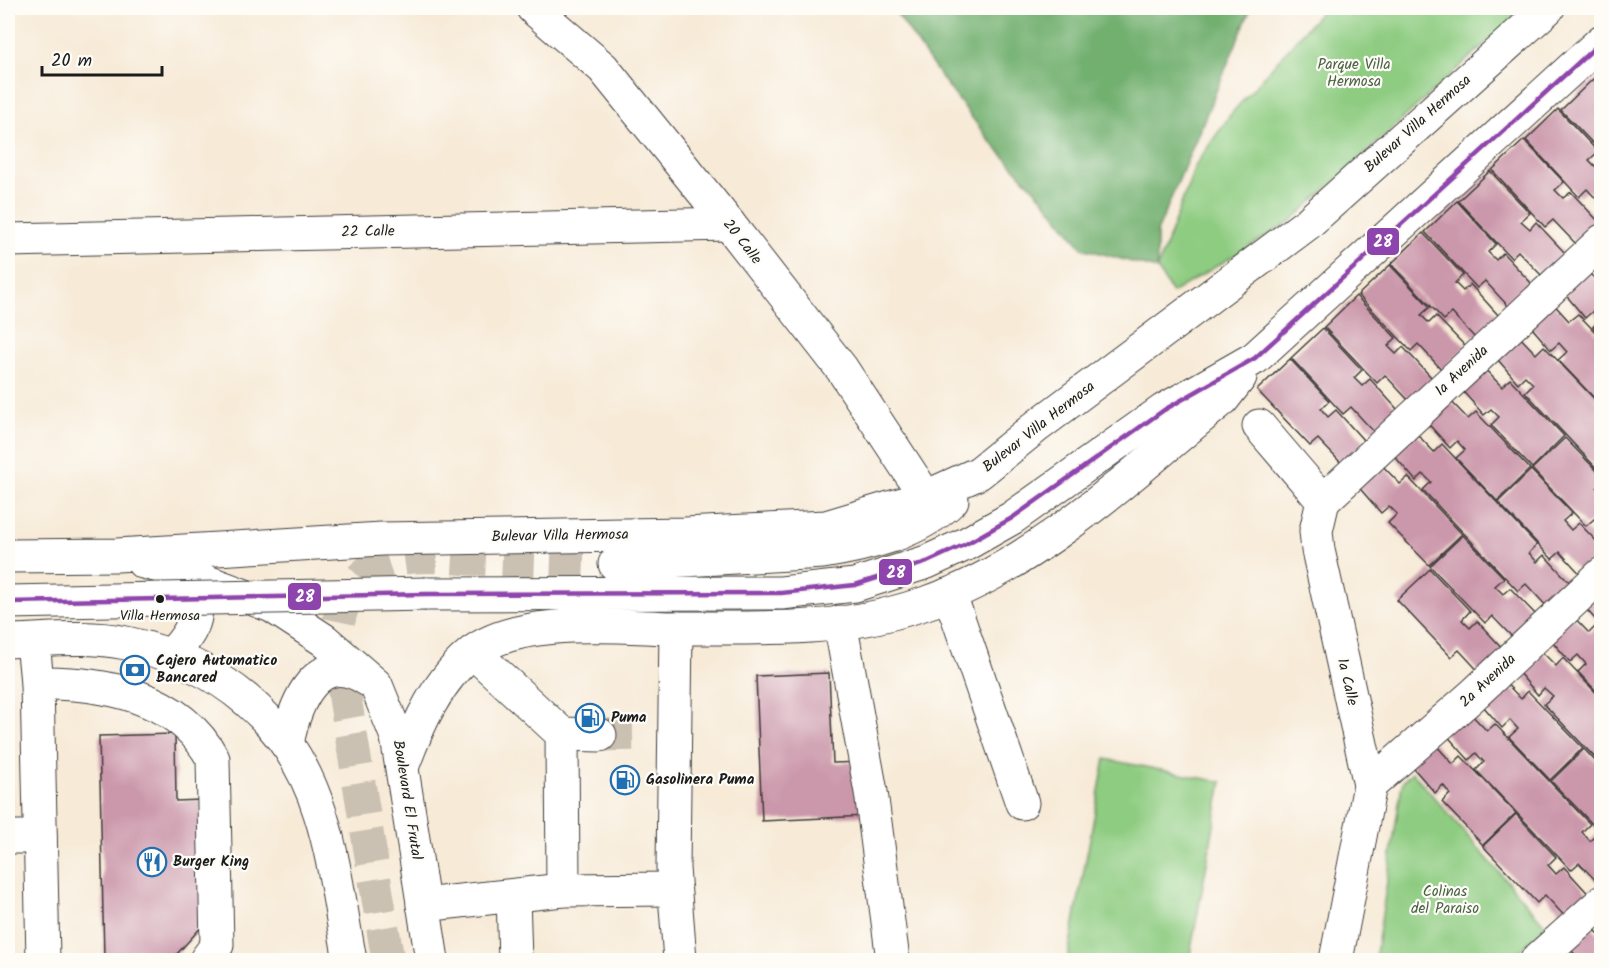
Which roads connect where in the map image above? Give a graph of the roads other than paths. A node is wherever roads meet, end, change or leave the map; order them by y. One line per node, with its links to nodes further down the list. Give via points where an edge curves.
1 (534, 8): 4 (main road, 20 Calle, via 603,68)
2 (1548, 8): 9 (main road, Bulevar Villa Hermosa, via 1307,224)
3 (1602, 41): 7 (main road)
4 (729, 224): 5 (main road, 22 Calle); 10 (main road, 20 Calle, via 842,369)
5 (8, 240)
6 (1602, 242): 11 (main road, 1a Avenida)
7 (1243, 365): 17 (main road, via 1223,399 1077,517 1021,556); 18 (main road, bridge, via 1164,410 1012,518 927,562 855,585 781,593 426,594)
8 (1259, 426): 11 (main road)
9 (978, 473): 10 (main road, Bulevar Villa Hermosa); 14 (main road, via 940,512 868,544 823,552)
10 (926, 497): 12 (main road, Bulevar Villa Hermosa, via 826,527 685,534 382,539)
11 (1323, 501): 30 (main road, 1a Calle, via 1316,531 1318,550)
12 (117, 555): 13 (main road); 16 (main road, Boulevard El Frutal)
13 (8, 556)
14 (615, 564)
15 (1602, 574): 30 (main road, 2a Avenida)
16 (188, 575): 23 (main road, via 196,594 196,617 187,639); 25 (main road, Boulevard El Frutal, via 272,606 291,617 324,639)
17 (947, 595): 19 (main road, via 891,614); 31 (main road)
18 (8, 602)
19 (840, 622): 20 (main road); 45 (main road, via 871,792)
20 (676, 628): 22 (main road, via 560,626 502,638); 34 (main road, via 661,734)
21 (20, 641): 23 (main road, via 124,642); 24 (main road)
22 (473, 652): 26 (main road); 29 (main road, via 436,696 414,735)
23 (170, 656): 28 (main road, via 210,672 237,689)
24 (37, 683): 33 (main road); 40 (main road, via 77,682 133,695 177,718 205,745 213,759 217,945)
25 (375, 685): 28 (main road, via 348,670 331,671 316,678 302,693); 29 (main road, Boulevard El Frutal, via 398,737)
26 (562, 734): 27 (main road); 35 (main road)
27 (600, 735)
28 (287, 744): 41 (main road, via 306,775 321,814)
29 (403, 765): 38 (main road, Boulevard El Frutal)
30 (1370, 785): 46 (main road, 1a Calle)
31 (1022, 803)
32 (8, 837): 33 (main road)
33 (40, 837): 39 (main road)
34 (674, 889): 35 (main road); 44 (main road)
35 (563, 890): 36 (main road)
36 (513, 896): 38 (main road); 43 (main road)
37 (1602, 902): 47 (main road)
38 (423, 905): 42 (main road, Boulevard El Frutal)
39 (43, 960)
40 (206, 960)
41 (350, 960)
42 (432, 960)
43 (515, 960)
44 (680, 960)
45 (893, 960)
46 (1336, 960)
47 (1537, 960)

